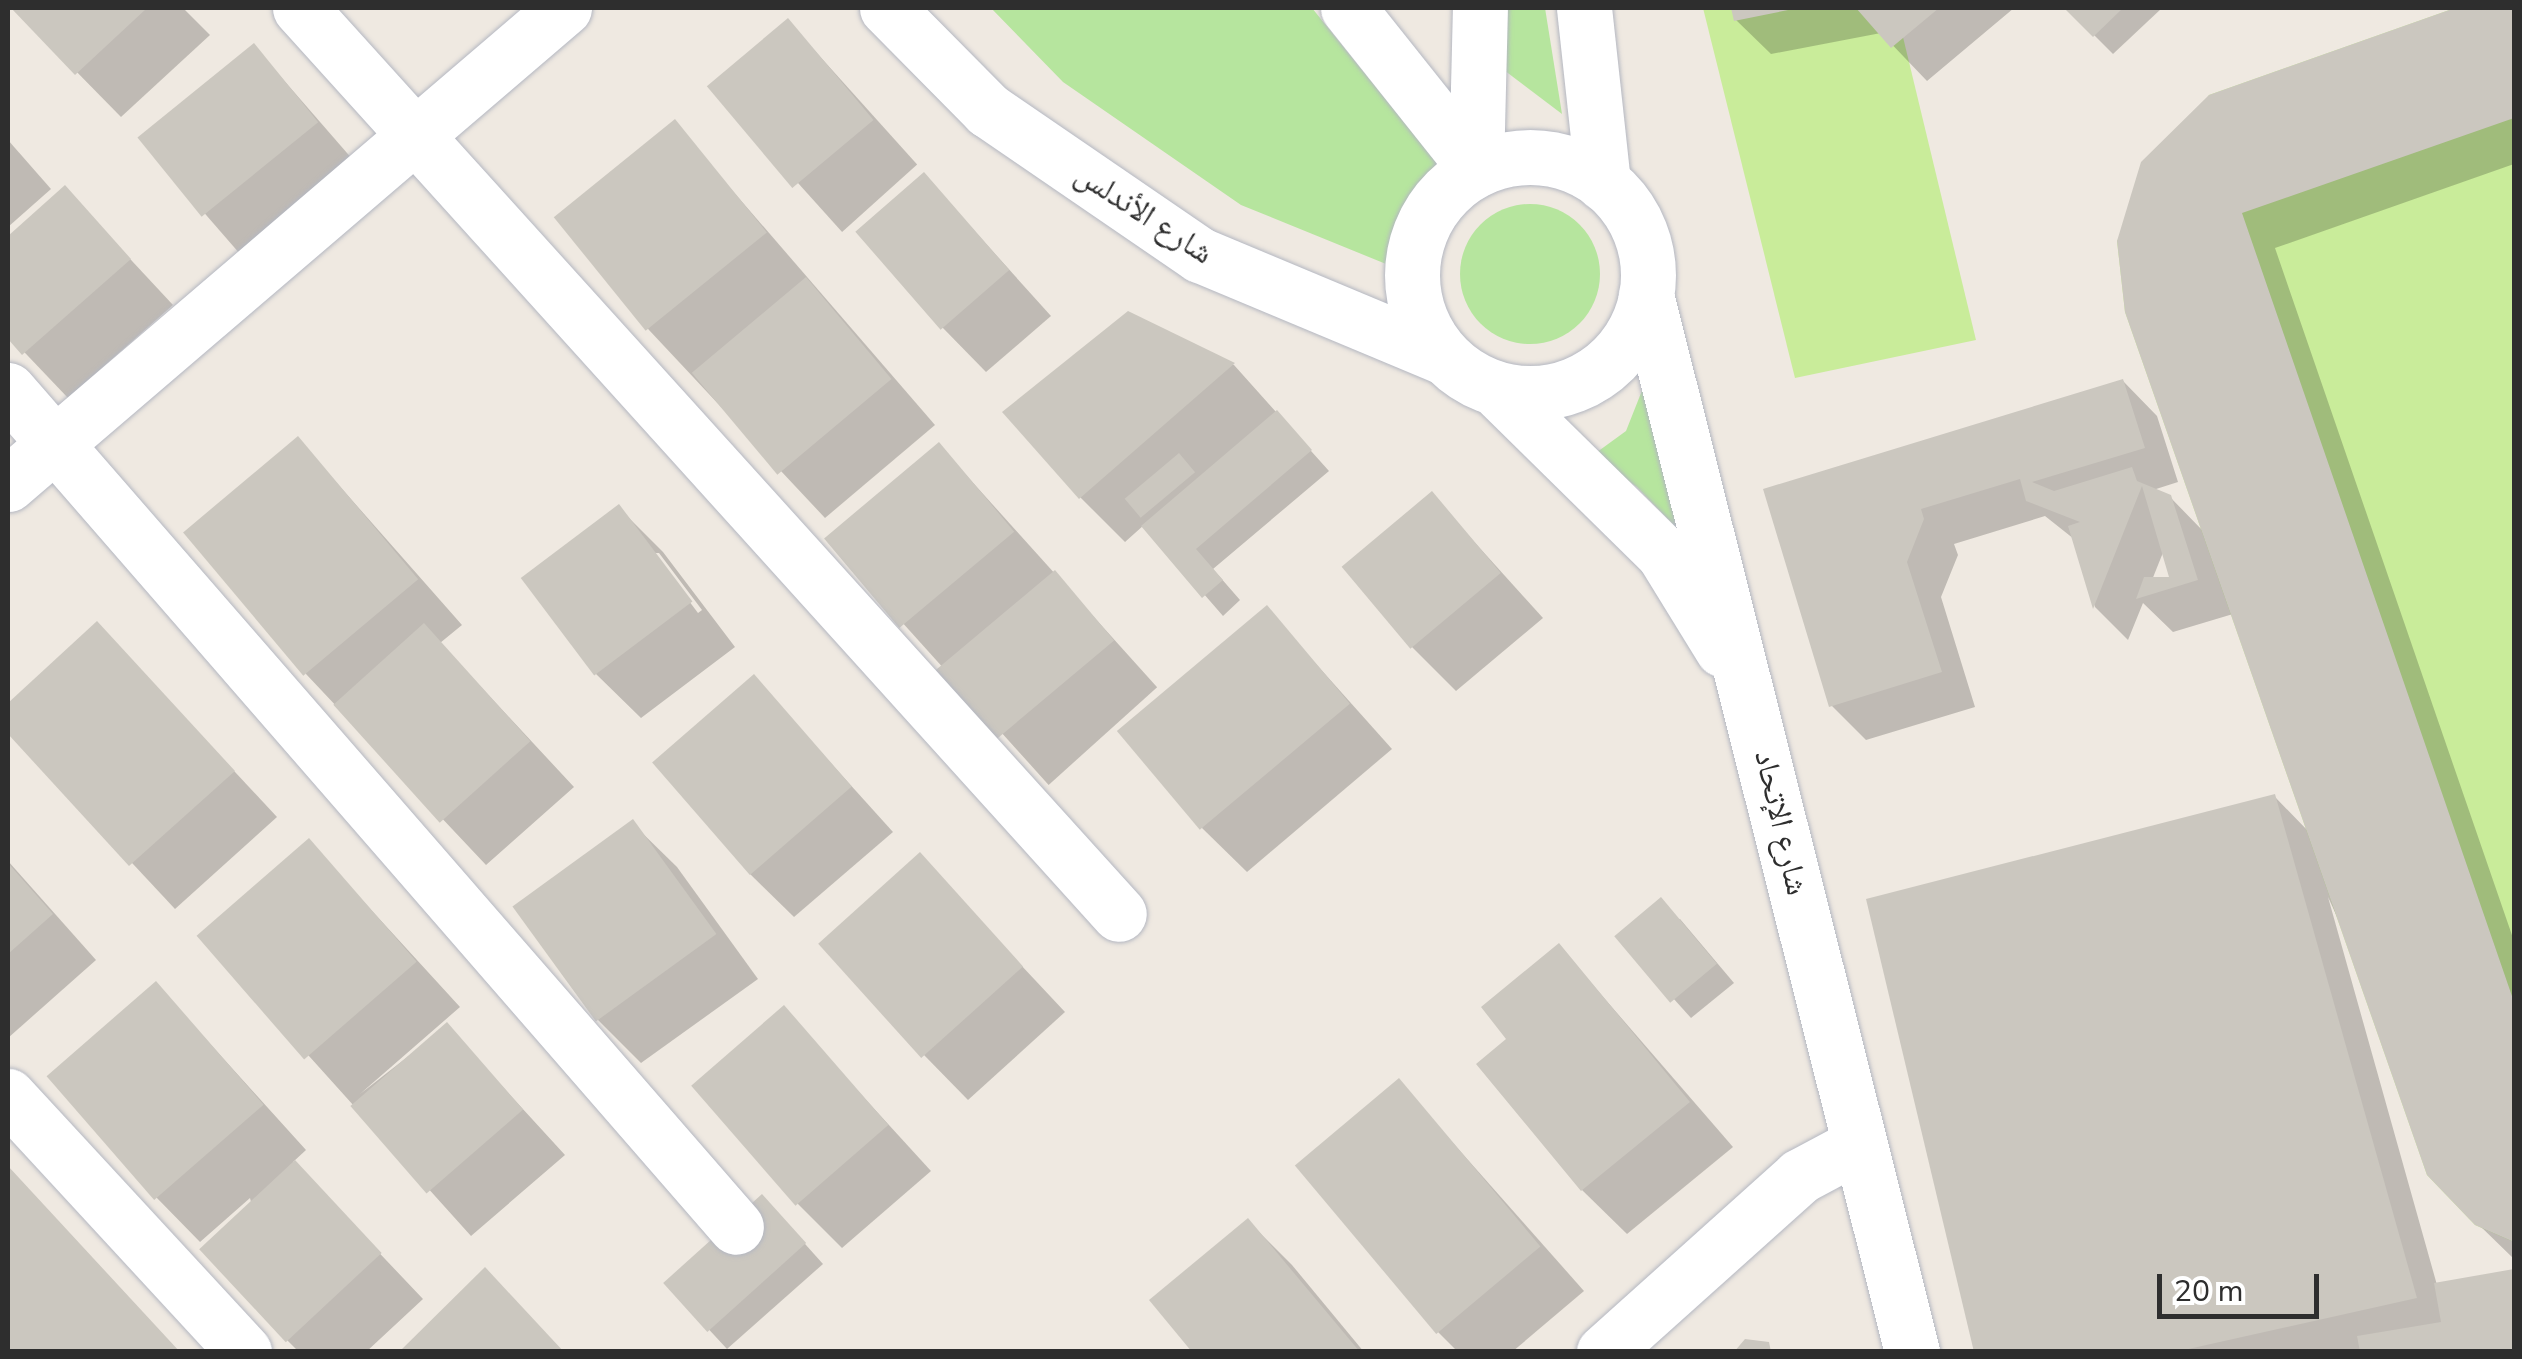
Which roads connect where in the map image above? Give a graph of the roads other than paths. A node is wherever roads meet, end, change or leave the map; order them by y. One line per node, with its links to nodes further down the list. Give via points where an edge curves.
1 (300, 8): 7 (street)
2 (564, 8): 7 (street)
3 (887, 8): 11 (street, شارع الأندلس, via 988,110 1200,255)
4 (1348, 8): 8 (street)
5 (1480, 8): 8 (street)
6 (1584, 8): 9 (street)
7 (414, 135): 14 (street); 17 (street)
8 (1476, 169): 9 (street, via 1515,157 1555,159); 11 (street, via 1435,205 1413,254 1412,291 1422,326)
9 (1603, 183): 10 (street, via 1623,200 1642,236)
10 (1646, 295): 12 (street, via 1627,344 1602,370 1569,388 1532,394); 16 (street, شارع الإتحاد)
11 (1442, 356): 12 (street)
12 (1496, 389): 16 (street, via 1663,553)
13 (8, 390): 14 (street)
14 (55, 443): 15 (street); 20 (street)
15 (8, 484)
16 (1752, 698): 19 (street, شارع الإتحاد)
17 (1119, 914)
18 (8, 1096): 21 (street)
19 (1858, 1145): 22 (street, via 1800,1176); 23 (street, شارع الإتحاد)
20 (736, 1227)
21 (244, 1352)
22 (1604, 1352)
23 (1912, 1352)

